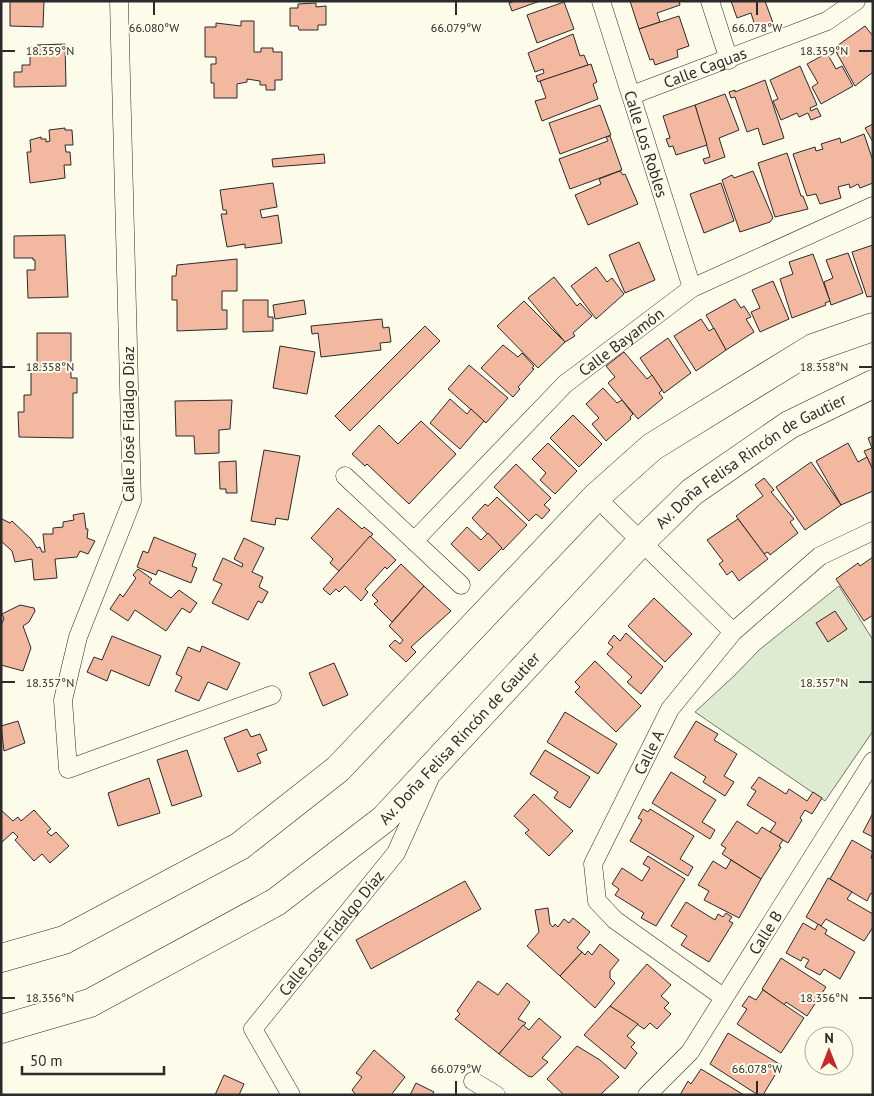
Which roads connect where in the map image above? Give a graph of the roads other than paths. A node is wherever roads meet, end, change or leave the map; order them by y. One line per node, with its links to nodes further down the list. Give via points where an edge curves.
1 (119, 1): 18 (street, Calle José Fidalgo Díaz, via 132,501 78,637 63,700 68,769)
2 (601, 1): 6 (street, Calle Los Robles)
3 (710, 1): 5 (street)
4 (856, 1): 5 (street, Calle Caguas, via 827,21)
5 (730, 60): 6 (street, Calle Caguas)
6 (632, 95): 8 (street, Calle Los Robles)
7 (873, 206): 8 (street, Calle Bayamón)
8 (692, 288): 14 (street, Calle Bayamón, via 565,384)
9 (873, 327): 12 (main road, via 813,348 796,358 652,447)
10 (873, 384): 15 (main road, Av. Doña Felisa Rincón de Gautier, via 790,425 692,492)
11 (345, 476): 14 (street)
12 (596, 497): 15 (street); 21 (main road, via 338,769 240,846 64,940)
13 (873, 531): 17 (street, Calle A, via 820,556)
14 (414, 541): 16 (street)
15 (641, 542): 17 (street); 20 (main road, Av. Doña Felisa Rincón de Gautier)
16 (461, 585)
17 (733, 632): 22 (street, Calle A, via 670,709 593,864 597,901 615,920)
18 (272, 695)
19 (873, 761): 22 (street, Calle B)
20 (436, 764): 23 (main road, Av. Doña Felisa Rincón de Gautier, via 384,819 276,902 90,1002); 25 (street, Calle José Fidalgo Díaz, via 396,853 253,1029)
21 (1, 958)
22 (723, 997): 27 (street, Calle B, via 690,1052)
23 (1, 1029)
24 (473, 1081): 26 (street)
25 (291, 1095)
26 (496, 1095)
27 (647, 1095)

